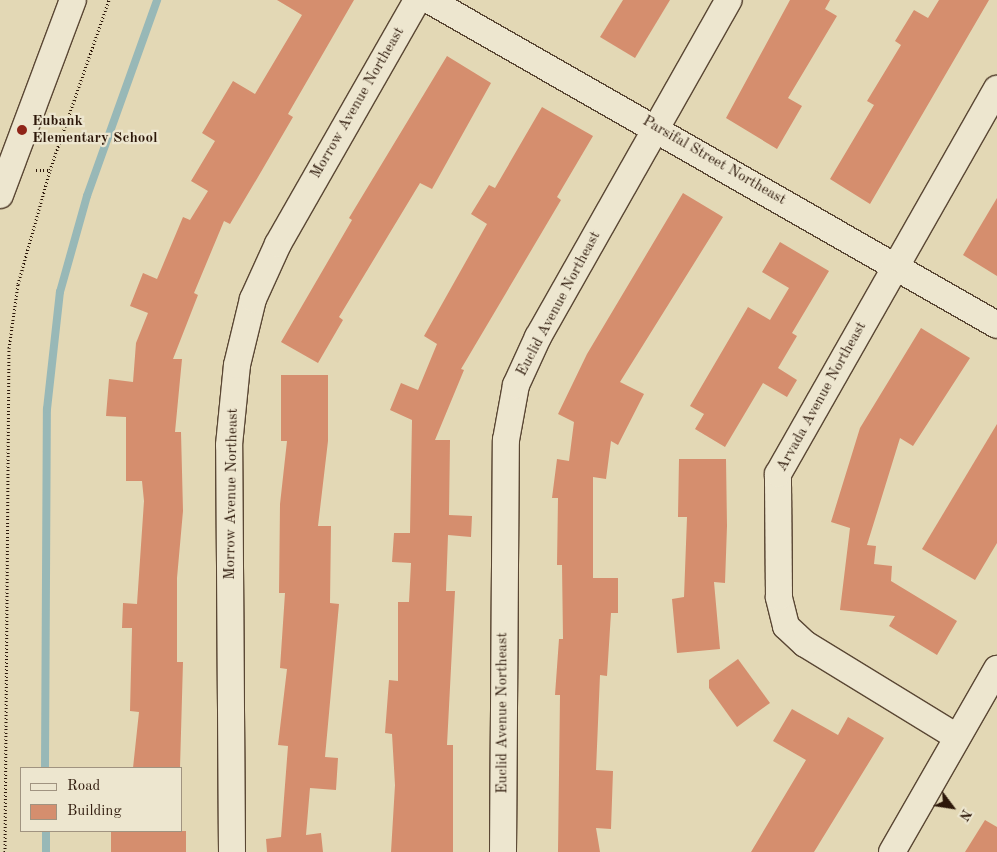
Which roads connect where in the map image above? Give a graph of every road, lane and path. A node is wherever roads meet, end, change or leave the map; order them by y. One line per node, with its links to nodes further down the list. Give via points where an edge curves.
1 (73, 0): 8 (street)
2 (109, 0): 13 (path, via 50,170 18,284 9,348)
3 (416, 0): 14 (street, Morrow Avenue Northeast, via 278,244 253,299 237,365 230,445)
4 (430, 0): 7 (street, Parsifal Street Northeast)
5 (729, 0): 7 (street, Euclid Avenue Northeast)
6 (997, 89): 9 (street, Arvada Avenue Northeast)
7 (656, 127): 9 (street, Parsifal Street Northeast); 15 (street, Euclid Avenue Northeast, via 538,337 516,385 506,440)
8 (0, 195)
9 (895, 266): 10 (street, Parsifal Street Northeast); 12 (street, Arvada Avenue Northeast, via 778,474 779,597 786,626 805,644)
10 (997, 325)
11 (997, 669): 12 (street)
12 (957, 737): 16 (street)
13 (5, 852)
14 (232, 852)
15 (503, 852)
16 (892, 852)

